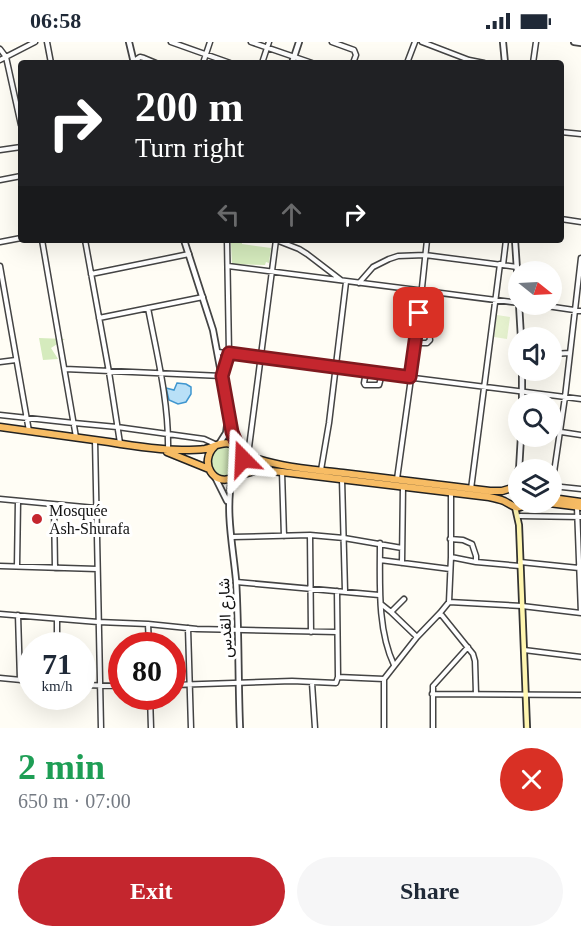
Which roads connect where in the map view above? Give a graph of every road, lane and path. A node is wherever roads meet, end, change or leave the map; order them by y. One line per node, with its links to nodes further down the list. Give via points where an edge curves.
1 (35, 42): 19 (street)
2 (47, 42): 22 (street)
3 (129, 42): 23 (street)
4 (171, 42): 18 (street)
5 (210, 42): 18 (street)
6 (251, 42): 16 (street)
7 (269, 42): 16 (street)
8 (299, 42): 20 (street)
9 (332, 42): 29 (street, via 356,52)
10 (415, 42): 30 (street)
11 (422, 42): 31 (street)
12 (503, 42): 32 (street)
13 (536, 42): 33 (street)
14 (574, 42): 15 (street)
15 (581, 43)
16 (267, 48): 20 (street); 26 (street)
17 (0, 49): 19 (street)
18 (206, 55): 24 (street); 25 (street)
19 (6, 57): 21 (street); 34 (street)
20 (294, 57): 27 (street); 28 (street)
21 (0, 60)
22 (50, 60)
23 (134, 60)
24 (204, 60)
25 (221, 60)
26 (263, 60)
27 (293, 60)
28 (303, 60)
29 (354, 60)
30 (408, 60)
31 (469, 60)
32 (505, 60)
33 (533, 60)
34 (18, 111)
35 (564, 132): 36 (street)
36 (581, 134)
37 (18, 147): 38 (street)
38 (0, 150)
39 (18, 177): 40 (street)
40 (0, 180)
41 (564, 219): 42 (street)
42 (581, 222)
43 (18, 239): 44 (street)
44 (0, 242)
45 (43, 243): 85 (street)
46 (86, 243): 63 (street)
47 (185, 243): 54 (street)
48 (227, 243): 59 (street)
49 (276, 243): 62 (street)
50 (284, 243): 64 (street, via 307,254)
51 (427, 243): 55 (street)
52 (506, 243): 58 (street)
53 (515, 243): 57 (street)
54 (189, 254): 63 (street); 67 (street)
55 (425, 255): 58 (street); 65 (street, via 389,259 373,267); 66 (street)
56 (581, 258): 72 (street)
57 (517, 261)
58 (502, 265): 60 (street); 68 (street)
59 (228, 266): 62 (street); 78 (street)
60 (508, 266)
61 (0, 269): 82 (street)
62 (272, 272): 64 (street); 81 (street)
63 (91, 274): 74 (street)
64 (344, 281): 65 (street); 84 (street)
65 (359, 283): 66 (street)
66 (422, 291): 68 (street); 75 (street)
67 (203, 297): 70 (street); 77 (street)
68 (495, 300): 69 (street); 93 (street)
69 (508, 301)
70 (148, 308): 74 (street); 88 (street)
71 (562, 308): 72 (street)
72 (574, 310): 73 (street); 80 (street)
73 (581, 311)
74 (99, 318): 86 (street)
75 (417, 334): 76 (street); 76 (street, via 429,333 430,340)
76 (416, 343): 91 (street)
77 (218, 352): 78 (street); 90 (street)
78 (229, 353): 81 (street); 90 (street)
79 (562, 353): 80 (street)
80 (570, 353): 95 (street)
81 (261, 358): 84 (street); 114 (street)
82 (16, 360): 83 (street); 99 (street)
83 (0, 362)
84 (336, 368): 87 (street); 116 (street)
85 (65, 369): 86 (street); 100 (street)
86 (109, 372): 88 (street); 103 (street)
87 (366, 372): 89 (street); 89 (street, via 365,384 379,385)
88 (161, 374): 90 (street); 106 (street)
89 (381, 374): 91 (street)
90 (222, 376): 97 (street)
91 (410, 377): 93 (street); 121 (street)
92 (522, 381): 94 (street)
93 (484, 387): 94 (street); 124 (street)
94 (522, 392): 95 (street)
95 (565, 397): 96 (street); 101 (street)
96 (581, 399)
97 (228, 410): 111 (street, via 226,433); 113 (street)
98 (0, 415): 99 (street)
99 (26, 418): 100 (street); 104 (street)
100 (74, 423): 103 (street); 108 (street)
101 (562, 423)
102 (0, 427): 104 (highway)
103 (117, 427): 106 (street); 110 (street)
104 (29, 431): 108 (highway)
105 (562, 432): 107 (street)
106 (168, 434): 111 (street); 112 (street)
107 (581, 435)
108 (76, 438): 109 (highway)
109 (95, 440): 110 (highway); 136 (street)
110 (120, 444): 112 (highway)
111 (217, 445): 112 (highway); 113 (highway, via 231,444); 115 (highway, via 207,457)
112 (165, 450): 115 (highway)
113 (239, 450): 114 (highway); 119 (highway, via 243,465)
114 (248, 455): 116 (highway)
115 (209, 469): 118 (highway)
116 (321, 470): 121 (highway)
117 (282, 472): 119 (highway, via 246,472); 120 (highway); 143 (street)
118 (215, 477): 119 (highway); 135 (street)
119 (234, 477): 135 (street)
120 (342, 478): 122 (highway); 145 (street)
121 (397, 480): 124 (highway)
122 (404, 486): 127 (highway); 148 (street)
123 (562, 487): 125 (street)
124 (471, 489): 126 (highway)
125 (581, 489)
126 (508, 490)
127 (451, 492): 131 (highway, via 489,496); 146 (street)
128 (0, 499): 130 (street)
129 (562, 500): 134 (highway)
130 (18, 501): 133 (street); 156 (street)
131 (508, 503)
132 (562, 504): 134 (highway)
133 (54, 505): 136 (street); 157 (street)
134 (580, 505): 140 (street)
135 (229, 507): 144 (street, شارع القدس)
136 (95, 508): 159 (street)
137 (515, 513): 141 (main road)
138 (521, 513): 139 (main road)
139 (520, 516): 140 (street); 141 (main road)
140 (579, 517): 150 (street)
141 (519, 525): 154 (main road)
142 (310, 535): 143 (street); 145 (street); 162 (street)
143 (284, 536): 144 (street)
144 (232, 537): 161 (street, شارع القدس)
145 (344, 538): 147 (street); 164 (street)
146 (450, 539): 149 (street); 152 (street, via 472,544)
147 (380, 543): 148 (street); 151 (street)
148 (402, 548): 153 (street)
149 (451, 557): 152 (street); 160 (street)
150 (580, 557): 158 (street)
151 (380, 560): 153 (street); 165 (street)
152 (476, 562): 154 (street)
153 (402, 563): 160 (street)
154 (520, 564): 158 (street); 169 (main road)
155 (0, 566): 156 (street)
156 (16, 566): 157 (street)
157 (55, 568): 159 (street)
158 (579, 568): 169 (street, via 581,613)
159 (97, 569): 175 (street)
160 (450, 569): 167 (street)
161 (236, 582): 162 (street); 178 (street, شارع القدس)
162 (310, 588): 163 (street); 182 (street)
163 (336, 591): 164 (street); 183 (street)
164 (345, 592): 165 (street)
165 (380, 595): 168 (street)
166 (404, 599): 170 (street)
167 (449, 602): 169 (street); 171 (street)
168 (380, 604): 170 (street); 188 (street, via 387,649)
169 (522, 606): 186 (main road)
170 (392, 612): 184 (street)
171 (440, 613): 184 (street); 185 (street)
172 (0, 614): 173 (street)
173 (18, 615): 174 (street); 179 (street)
174 (57, 619): 175 (street); 180 (street)
175 (98, 622): 176 (street); 197 (street)
176 (148, 624): 177 (street); 181 (street)
177 (188, 628): 178 (street); 195 (street)
178 (238, 630): 182 (street); 193 (street, شارع القدس)
179 (19, 632)
180 (57, 632)
181 (148, 632)
182 (311, 632): 183 (street)
183 (338, 632): 189 (street)
184 (417, 637): 188 (street)
185 (468, 647): 200 (street, via 434,683); 201 (street, via 475,661)
186 (524, 650): 187 (street); 199 (main road)
187 (581, 657)
188 (394, 665): 191 (street)
189 (338, 677): 191 (street); 194 (street, via 336,683)
190 (0, 678): 192 (street)
191 (384, 679): 209 (street)
192 (18, 680)
193 (238, 682): 194 (street); 195 (street); 207 (street, شارع القدس)
194 (312, 683): 208 (street)
195 (189, 685): 206 (street)
196 (96, 686): 197 (street)
197 (99, 686): 198 (street); 204 (street)
198 (108, 686)
199 (526, 693): 201 (street); 202 (street); 211 (main road)
200 (432, 694): 201 (street); 210 (street)
201 (476, 694)
202 (581, 694)
203 (150, 710): 205 (street)
204 (101, 728)
205 (151, 728)
206 (191, 728)
207 (240, 728)
208 (315, 728)
209 (384, 728)
210 (433, 728)
211 (527, 728)

